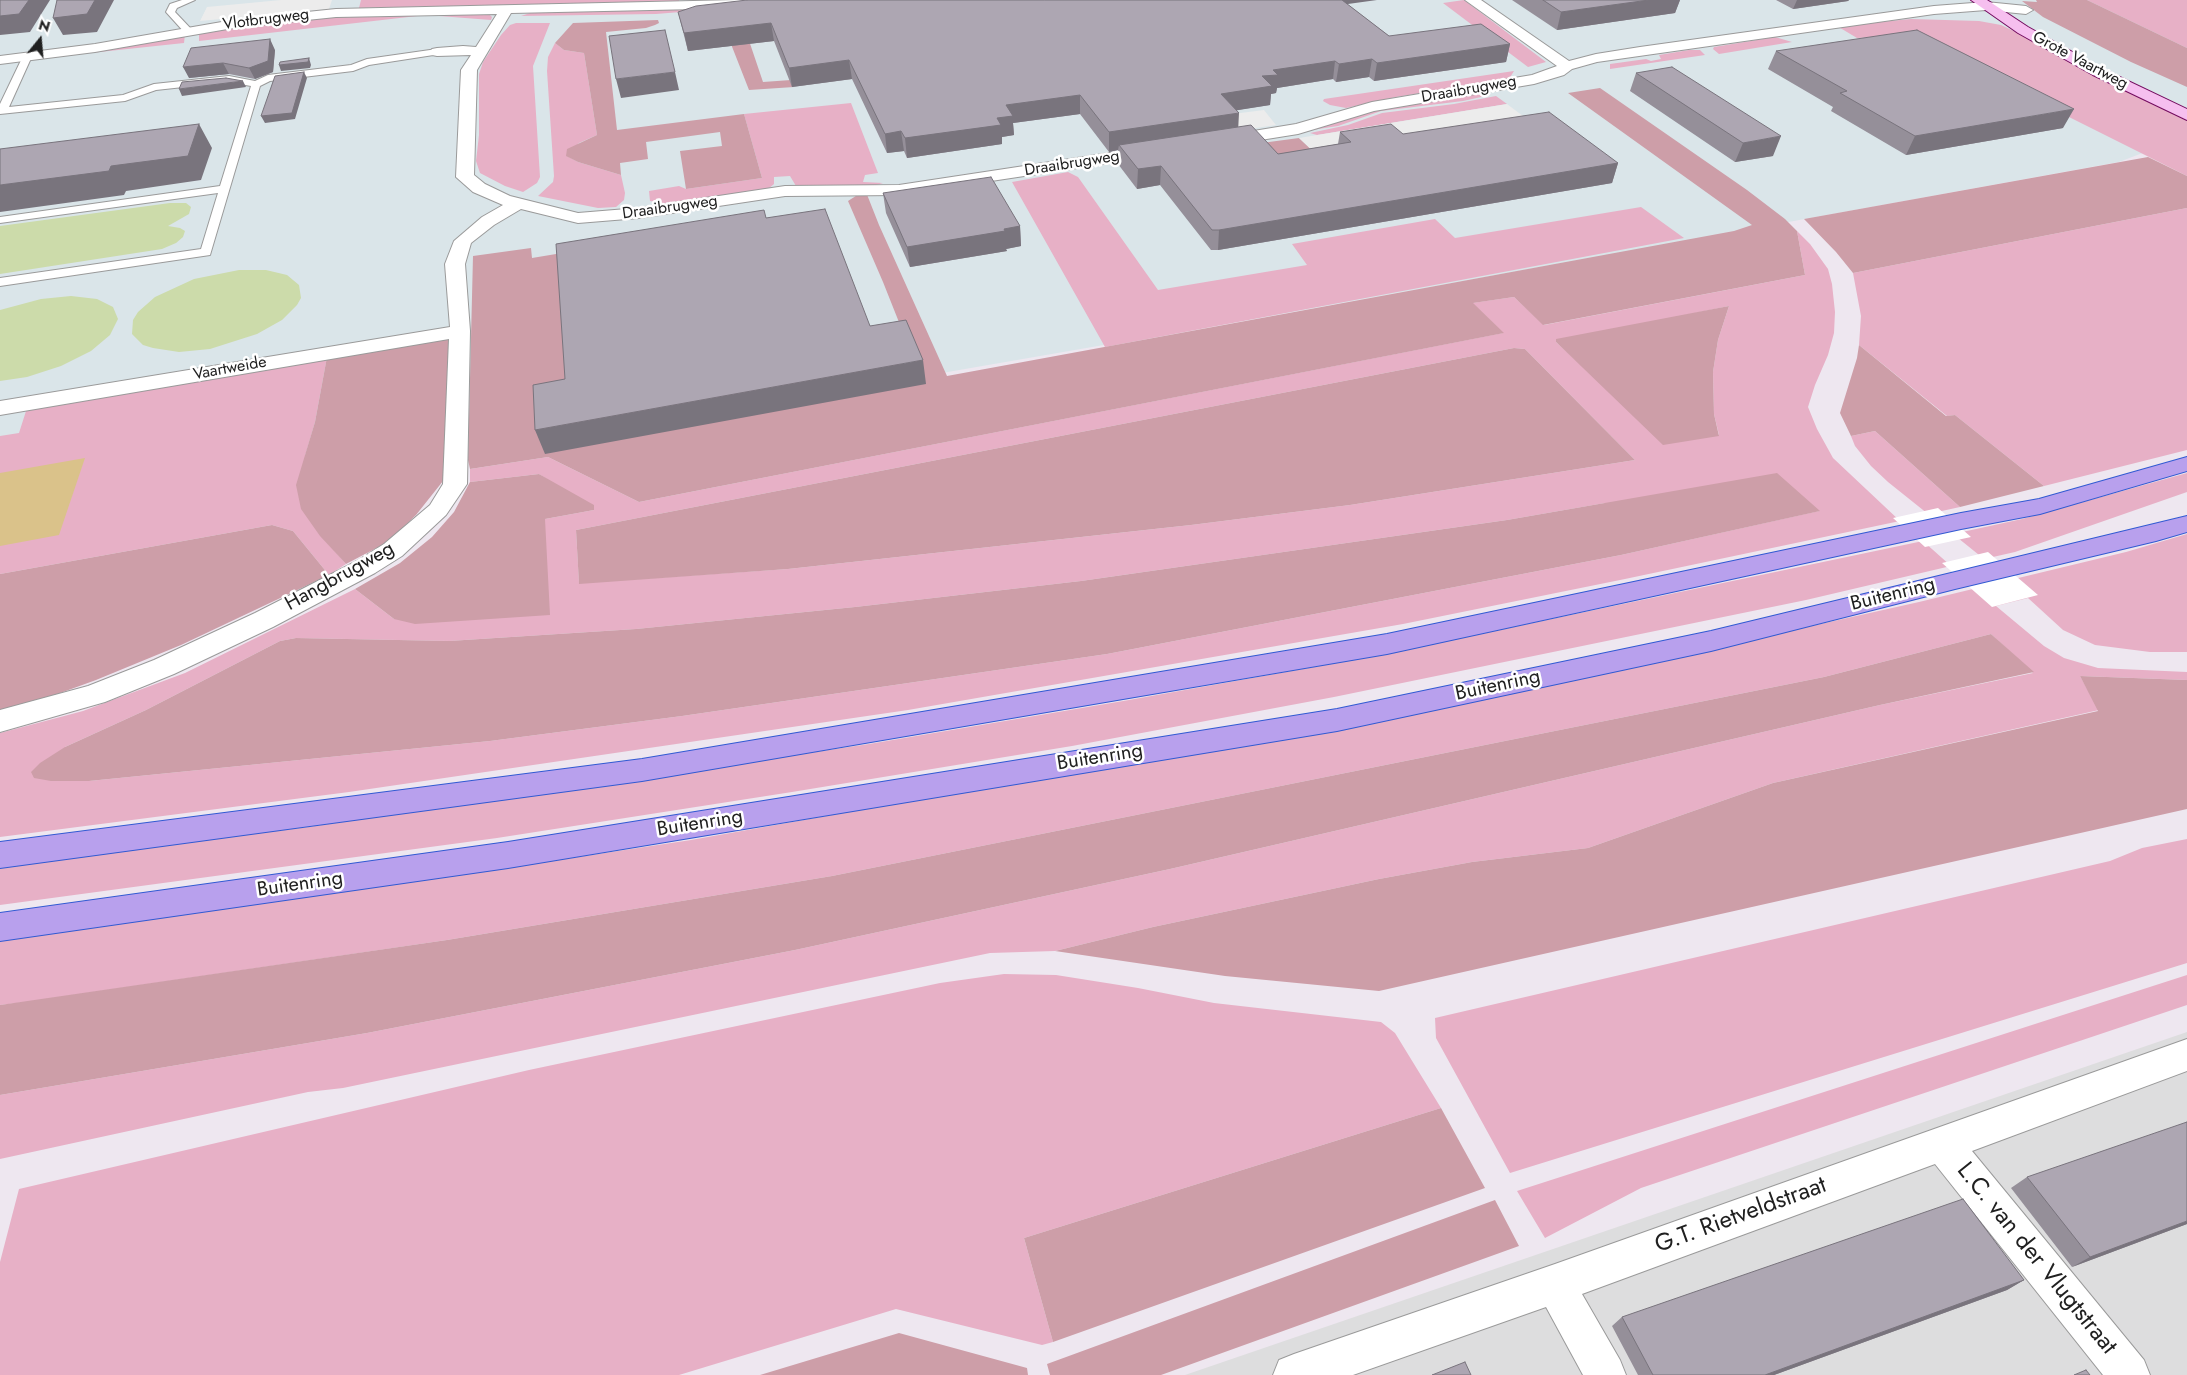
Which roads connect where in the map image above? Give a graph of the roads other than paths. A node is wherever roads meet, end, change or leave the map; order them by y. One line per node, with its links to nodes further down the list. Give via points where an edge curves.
1 (191, 0): 11 (lane, via 173,6 170,12)
2 (774, 0): 6 (street, Vlotbrugweg, via 744,4)
3 (1472, 0): 16 (street)
4 (2009, 0): 7 (main road, Grote Vaartweg)
5 (1982, 3): 7 (street, Draaibrugweg); 8 (main road, Grote Vaartweg); 9 (street, Draaibrugweg)
6 (507, 9): 11 (street, Vlotbrugweg, via 336,13); 13 (street, Draaibrugweg)
7 (2026, 10): 8 (street, Draaibrugweg); 10 (main road, Grote Vaartweg)
8 (1999, 15): 9 (street, Draaibrugweg); 19 (main road, Grote Vaartweg, via 2098,72)
9 (1884, 16): 16 (street, Draaibrugweg, via 1640,51)
10 (2041, 20)
11 (188, 30): 14 (street, Vlotbrugweg, via 95,48)
12 (437, 52): 13 (street); 17 (lane, via 367,62 353,68 268,78)
13 (479, 52): 23 (street, Draaibrugweg, via 469,70 465,177 479,188)
14 (27, 56): 15 (street, Vlotbrugweg); 18 (lane)
15 (0, 60)
16 (1567, 66): 20 (street, Draaibrugweg, via 1559,72 1534,79 1372,107 1281,133)
17 (256, 84): 18 (lane, via 229,78 154,87 125,98); 22 (lane)
18 (1, 111)
19 (2187, 115)
20 (1204, 144)
21 (1175, 148): 23 (street, Draaibrugweg, via 899,190 785,191 610,217 578,218)
22 (225, 189): 24 (lane); 25 (lane, via 206,252)
23 (517, 204): 26 (street, Hangbrugweg, via 463,241 455,264)
24 (0, 220)
25 (0, 282)
26 (460, 331): 27 (street, Vaartweide); 30 (street, Hangbrugweg, via 454,484 438,510 393,550 264,620 164,667 95,695)
27 (0, 408)
28 (2187, 464): 31 (highway, via 2040,506 1387,644 652,768)
29 (2187, 524): 32 (highway, Buitenring, via 1711,641 1337,720 508,855)
30 (0, 721)
31 (0, 855)
32 (0, 927)
33 (2187, 1054): 34 (street, G.T. Rietveldstraat)
34 (1942, 1142): 35 (street, G.T. Rietveldstraat); 38 (street, L.C. van der Vlugtstraat)
35 (1555, 1284): 36 (street, G.T. Rietveldstraat); 37 (street)
36 (1294, 1375)
37 (1605, 1375)
38 (2129, 1375)

